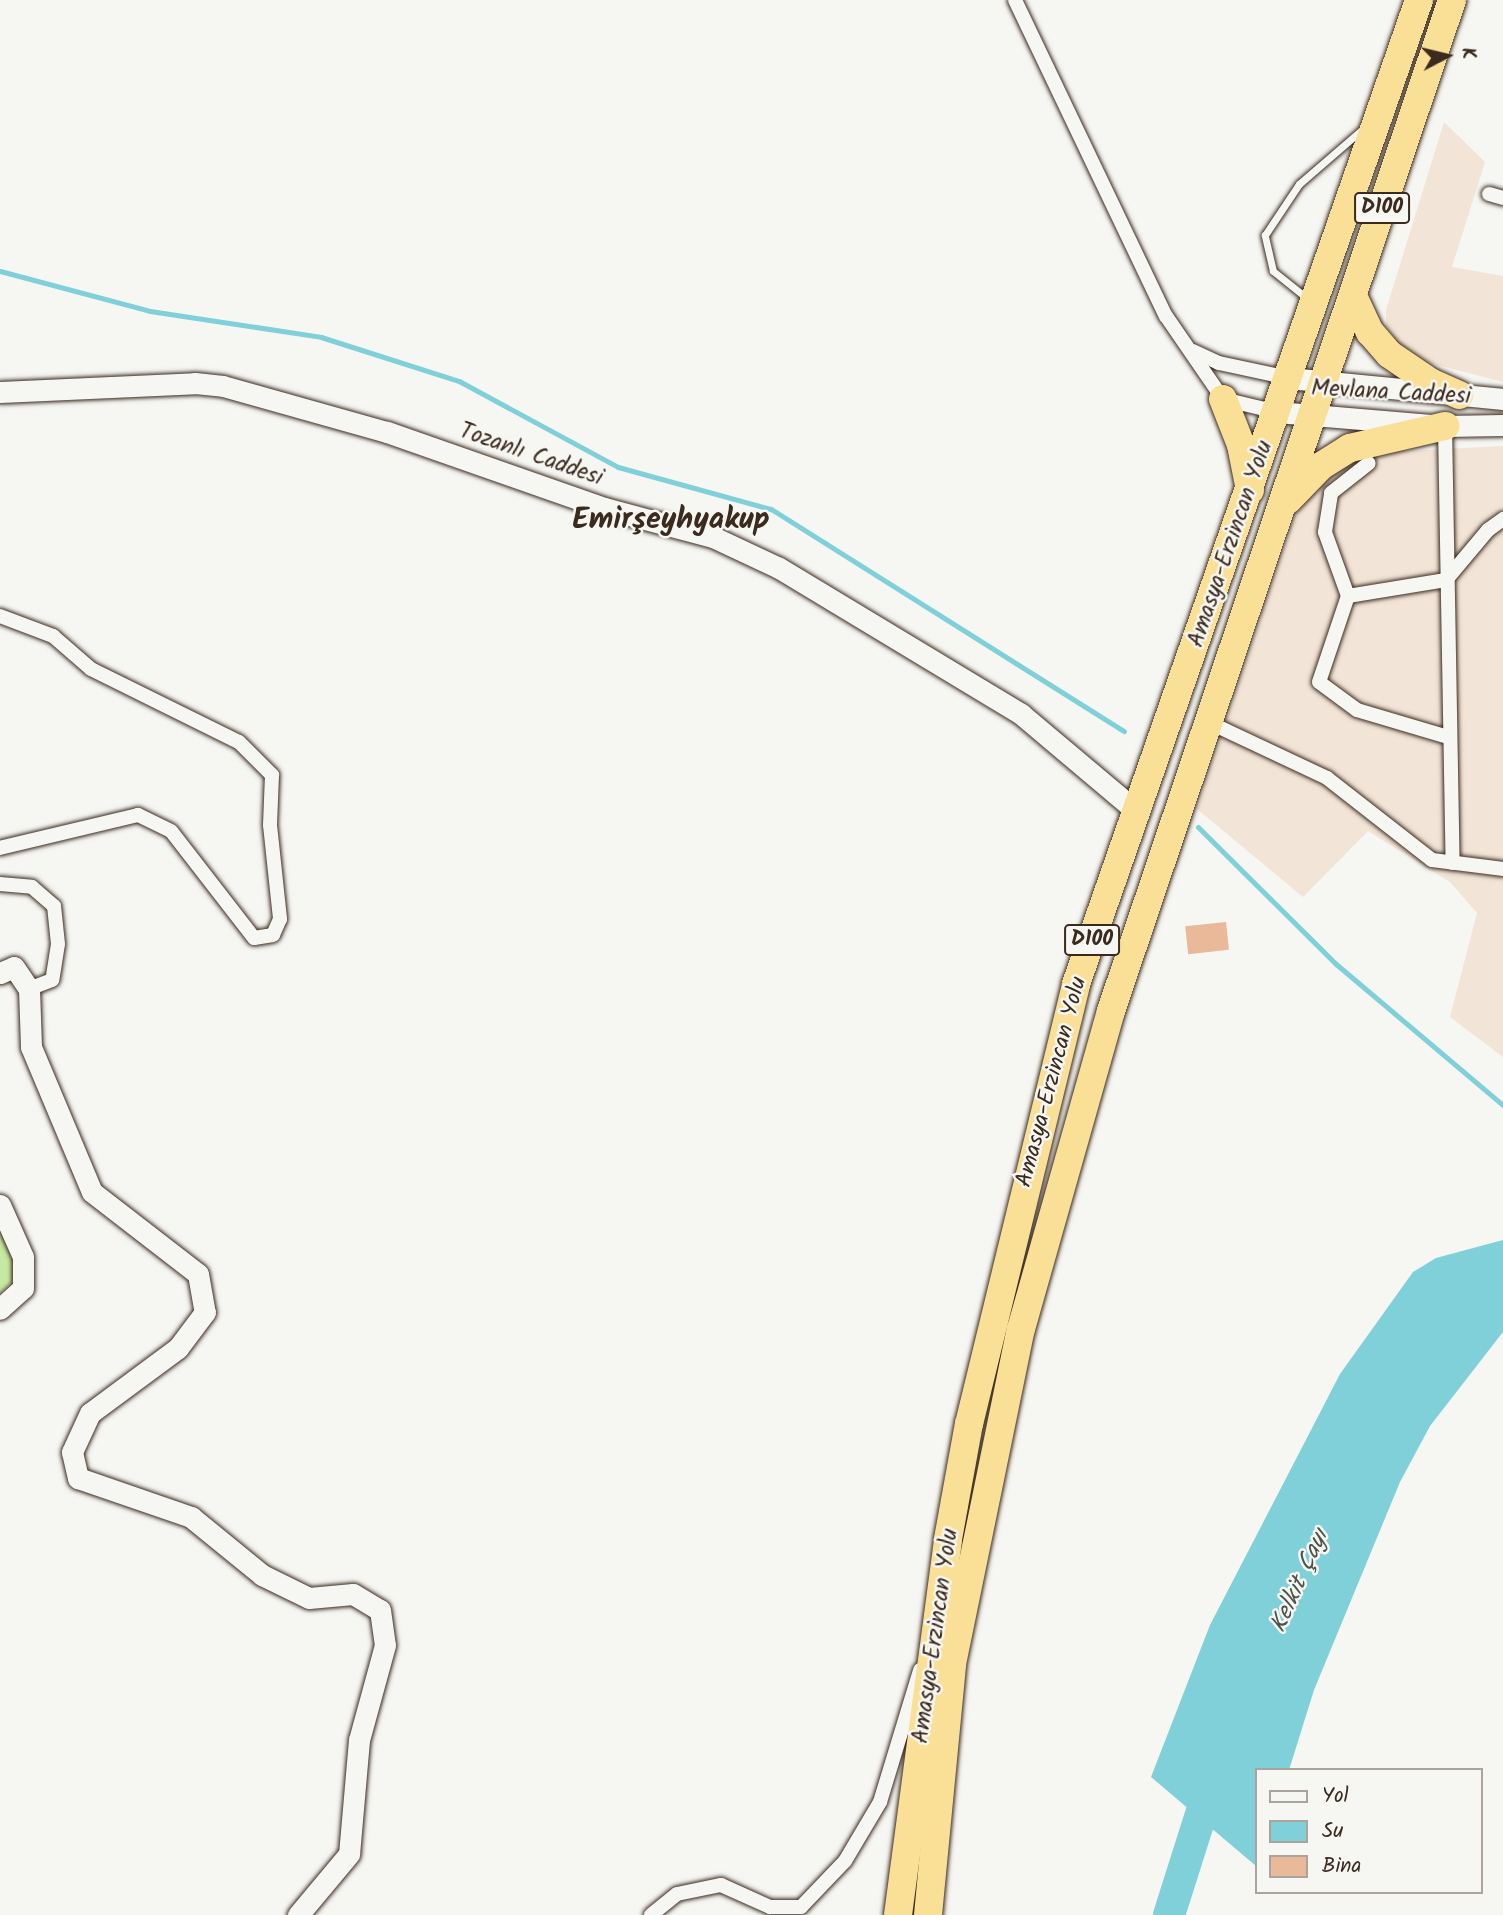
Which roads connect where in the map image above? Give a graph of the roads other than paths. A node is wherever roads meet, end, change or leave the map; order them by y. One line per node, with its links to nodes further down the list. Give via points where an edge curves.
1 (1014, 0): 9 (street, via 1166,316)
2 (1419, 0): 4 (highway, Amasya-Erzincan Yolu / D100)
3 (1452, 0): 7 (highway, D100)
4 (1381, 112): 8 (highway, Amasya-Erzincan Yolu / D100); 8 (lane, via 1299,184 1265,235 1273,271)
5 (1489, 194): 6 (street)
6 (1503, 198)
7 (1353, 296): 11 (highway, D100); 13 (highway, via 1370,332 1389,354)
8 (1314, 304): 10 (highway, Amasya-Erzincan Yolu / D100)
9 (1193, 351): 10 (street, via 1219,363); 14 (street)
10 (1289, 378): 11 (street, Mevlana Caddesi); 16 (highway, Amasya-Erzincan Yolu / D100)
11 (1324, 380): 13 (street, Mevlana Caddesi); 17 (highway, D100)
12 (0, 392): 29 (street, Tozanlı Caddesi, via 195,383 223,386 375,428 604,508 713,537 779,568 1021,714)
13 (1459, 395): 15 (street, Mevlana Caddesi)
14 (1223, 399): 16 (street); 21 (highway, via 1241,445)
15 (1503, 399)
16 (1277, 412): 17 (street, Mevlana Caddesi); 21 (highway, Amasya-Erzincan Yolu / D100)
17 (1312, 415): 19 (street, Mevlana Caddesi); 22 (highway, D100)
18 (1503, 425): 19 (street, Mevlana Caddesi)
19 (1446, 426): 22 (highway, via 1350,448 1321,466); 24 (street)
20 (1369, 463): 25 (street, via 1331,493 1325,532)
21 (1250, 492): 29 (highway, Amasya-Erzincan Yolu / D100)
22 (1279, 510): 27 (highway, D100)
23 (1503, 519): 24 (street)
24 (1446, 580): 25 (street); 28 (street)
25 (1348, 596): 28 (street, via 1319,682 1357,710)
26 (0, 616): 30 (street, via 53,636 91,669 239,743 272,775 270,825 281,919 273,935 254,938 171,831 138,815)
27 (1206, 721): 31 (street, via 1328,778 1432,860); 42 (highway, D100, via 1111,1011 1021,1329 952,1664)
28 (1448, 737): 31 (street)
29 (1136, 811): 38 (highway, Amasya-Erzincan Yolu / D100, via 1076,984 1028,1170 970,1424)
30 (0, 848)
31 (1453, 863): 32 (street)
32 (1503, 869)
33 (0, 884): 35 (street, via 32,887 54,906 58,944 52,980)
34 (0, 974): 35 (street, via 14,968)
35 (29, 989): 39 (street, via 31,1047 92,1192 198,1274 205,1312 178,1348 90,1413 72,1452 78,1478 191,1517 262,1576 309,1598 353,1594 380,1610 386,1645 359,1740 349,1854)
36 (0, 1205): 37 (street, via 23,1257 23,1288)
37 (0, 1309)
38 (938, 1612): 40 (street, via 880,1802 836,1870 801,1907 770,1907 721,1885 677,1894); 41 (highway, Amasya-Erzincan Yolu / D100)
39 (298, 1915)
40 (651, 1915)
41 (898, 1915)
42 (928, 1915)

